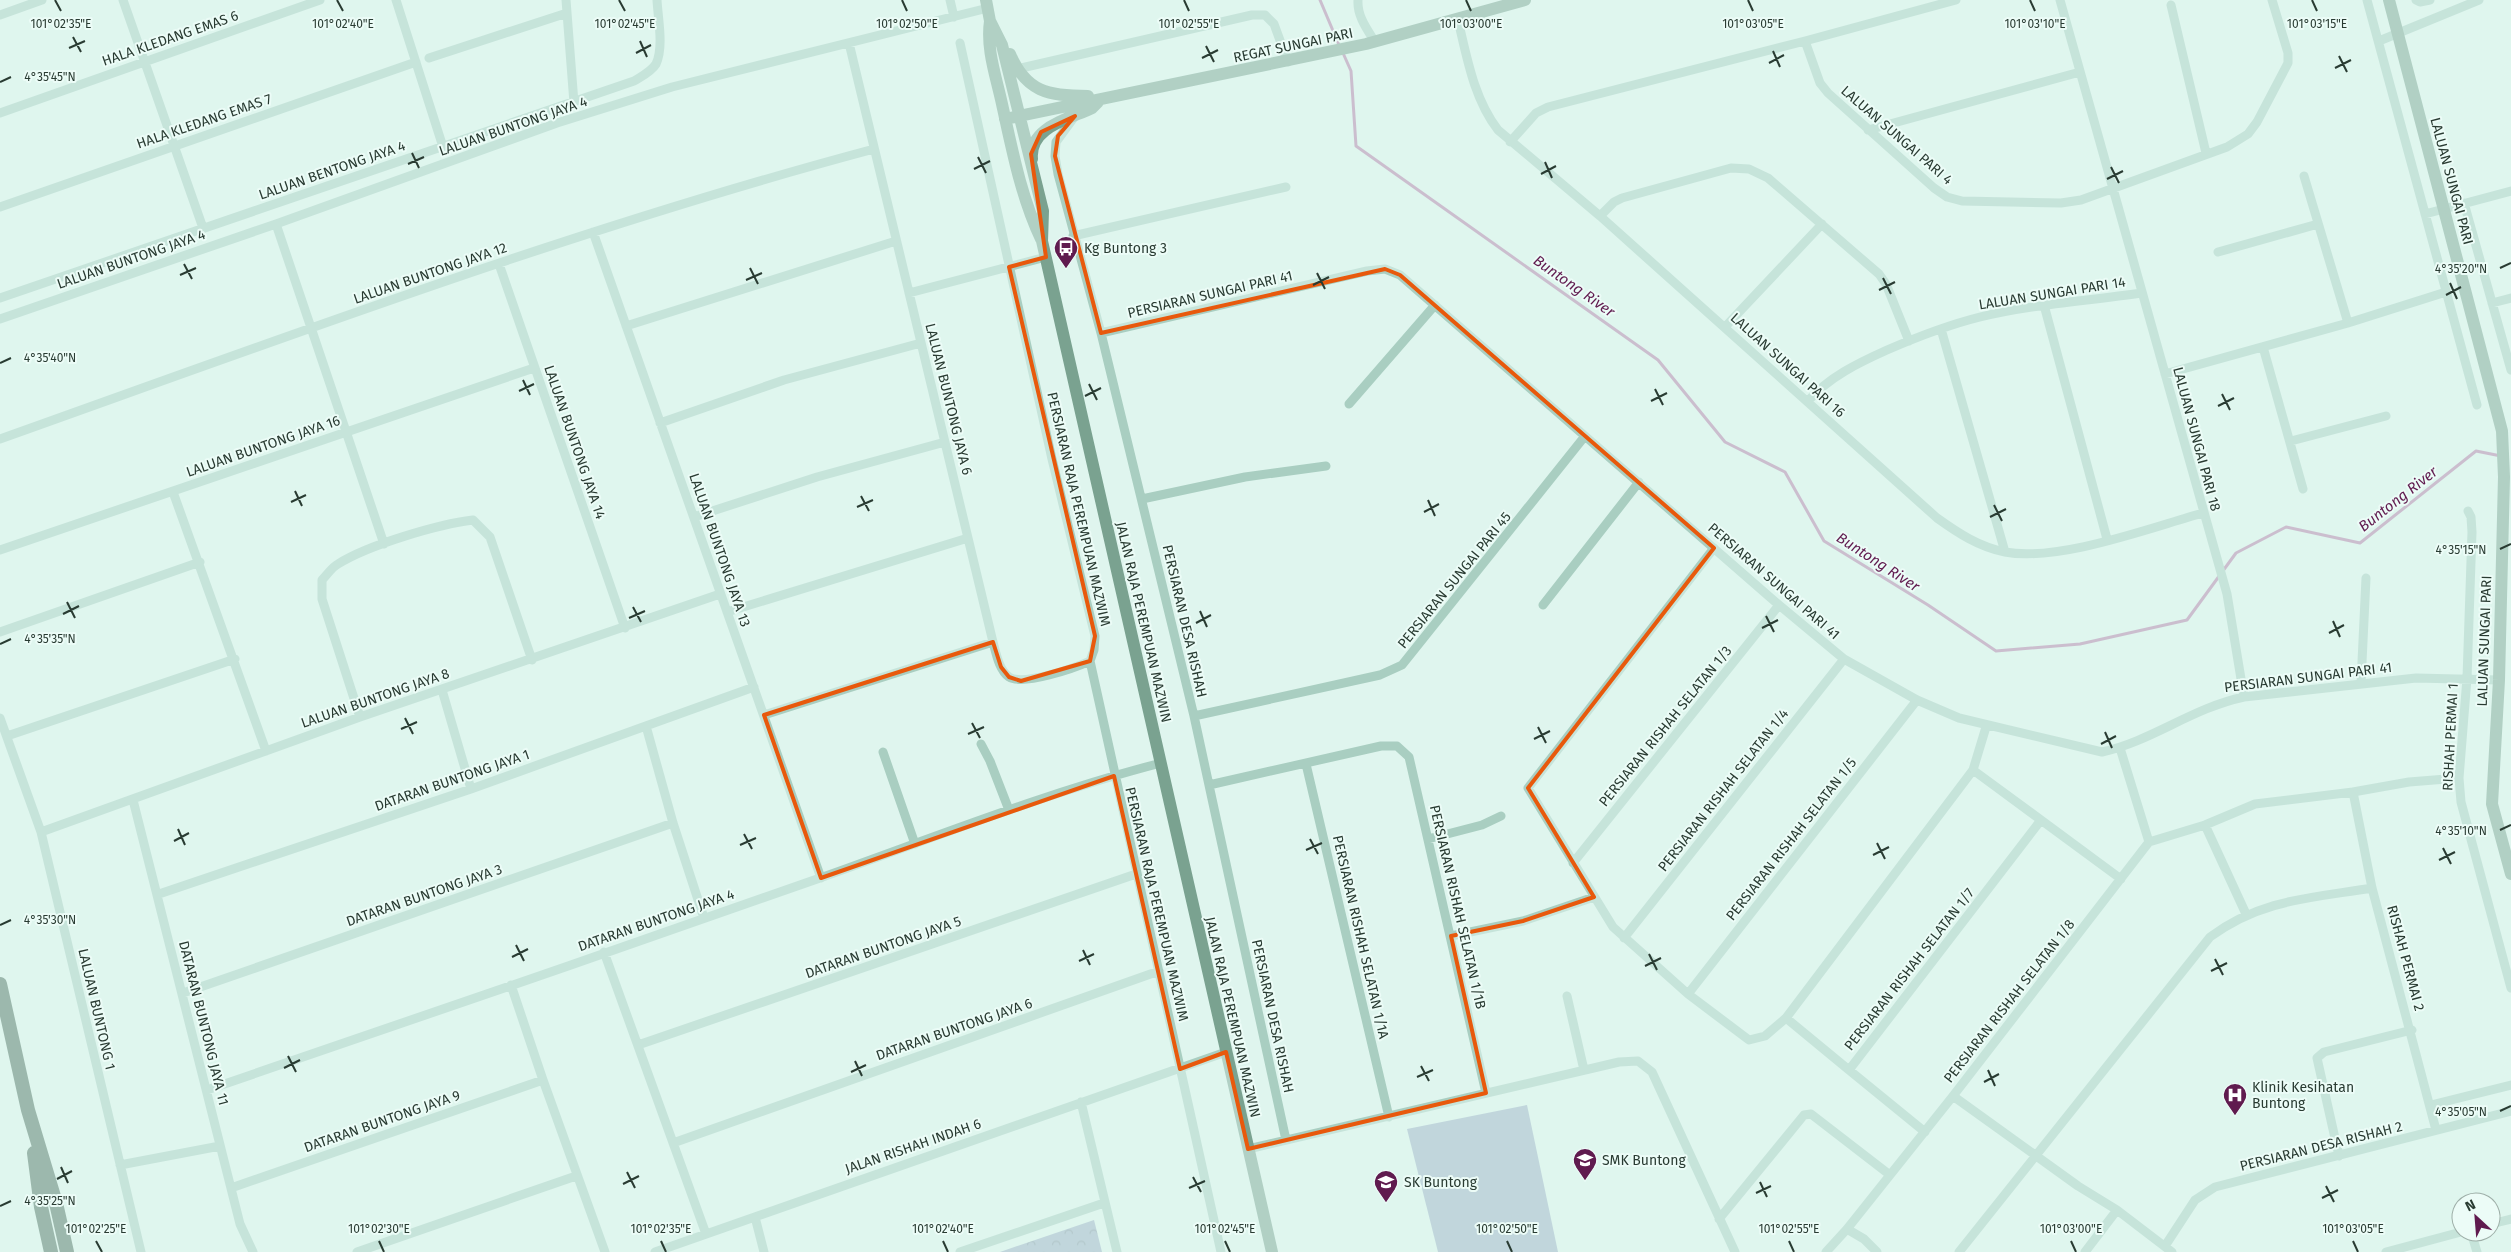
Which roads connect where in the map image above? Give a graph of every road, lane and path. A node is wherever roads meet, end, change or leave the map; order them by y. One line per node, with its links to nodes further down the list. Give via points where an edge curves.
1 (42, 0): 21 (street)
2 (123, 0): 33 (street)
3 (320, 0): 33 (street, HALA KLEDANG EMAS 6)
4 (396, 0): 34 (street)
5 (566, 0): 20 (street)
6 (657, 0): 39 (street, LALUAN BENTONG JAYA 4, via 659,51 656,64 634,81)
7 (950, 0): 22 (street)
8 (1358, 0): 31 (street, via 1357,8)
9 (1524, 0): 23 (main road, REGAT SUNGAI PARI)
10 (1956, 0): 27 (street)
11 (2060, 0): 37 (street, LALUAN SUNGAI PARI 18)
12 (2272, 0): 49 (street, LALUAN SUNGAI PARI 4, via 2288,53 2284,72 2248,134 2226,147)
13 (2366, 0): 28 (street)
14 (2388, 0): 26 (main road, LALUAN SUNGAI PARI)
15 (2416, 0): 16 (street)
16 (2430, 0)
17 (2479, 0): 26 (street)
18 (987, 4): 22 (street, LALUAN BUNTONG JAYA 4); 24 (main road, JALAN RAJA PEREMPUAN MAZWIN)
19 (2171, 5): 49 (street)
20 (567, 13): 32 (street); 39 (street)
21 (0, 15)
22 (954, 17): 29 (street, LALUAN BUNTONG JAYA 4)
23 (1458, 20): 31 (main road, REGAT SUNGAI PARI); 45 (street, LALUAN SUNGAI PARI 16, via 1482,104 1488,117)
24 (990, 21): 25 (main road, JALAN RAJA PEREMPUAN MAZWIN); 43 (main road, via 989,46)
25 (998, 35): 36 (main road, via 1007,46); 41 (main road, JALAN RAJA PEREMPUAN MAZWIN)
26 (2398, 35): 28 (street); 57 (main road, LALUAN SUNGAI PARI)
27 (1805, 42): 44 (street, LALUAN SUNGAI PARI 4, via 1820,83); 45 (street, via 1548,107 1530,118)
28 (2379, 42): 58 (street)
29 (849, 43): 48 (street, LALUAN BUNTONG JAYA 6); 60 (street, LALUAN BUNTONG JAYA 4, via 672,88 557,123)
30 (960, 43): 71 (street, PERSIARAN RAJA PEREMPUAN MAZWIM)
31 (1371, 43): 35 (main road, REGAT SUNGAI PARI)
32 (429, 58)
33 (144, 61): 40 (street, HALA KLEDANG EMAS 6); 46 (street)
34 (416, 62): 46 (street, HALA KLEDANG EMAS 7); 47 (street)
35 (1288, 62): 36 (street, via 1274,24 1265,15 1252,15); 38 (main road, REGAT SUNGAI PARI)
36 (1016, 69): 38 (main road, via 1037,89 1053,95)
37 (2080, 72): 44 (street); 53 (street, LALUAN SUNGAI PARI 18)
38 (1102, 98): 41 (main road, REGAT SUNGAI PARI); 42 (main road, via 1092,108)
39 (574, 103): 47 (street, LALUAN BENTONG JAYA 4)
40 (0, 113)
41 (1018, 116): 43 (main road, REGAT SUNGAI PARI); 51 (main road, JALAN RAJA PEREMPUAN MAZWIN)
42 (1075, 116): 51 (main road, via 1041,132 1031,154); 65 (street, PERSIARAN DESA RISHAH, via 1058,136 1055,149)
43 (1006, 119): 67 (main road, via 1029,215)
44 (1868, 130): 53 (street, LALUAN SUNGAI PARI 4, via 1934,188 1947,197 1962,201 2061,203)
45 (1510, 142): 59 (street, LALUAN SUNGAI PARI 16)
46 (174, 146): 56 (street, HALA KLEDANG EMAS 7); 63 (street)
47 (443, 147): 63 (street, LALUAN BENTONG JAYA 4)
48 (874, 149): 64 (street, LALUAN BUNTONG JAYA 12); 66 (street, LALUAN BUNTONG JAYA 6)
49 (2206, 153): 53 (street, LALUAN SUNGAI PARI 4)
50 (2304, 176): 62 (street)
51 (1033, 177): 67 (main road, JALAN RAJA PEREMPUAN MAZWIN, via 1042,211)
52 (1286, 187): 65 (street)
53 (2113, 190): 73 (street, LALUAN SUNGAI PARI 18)
54 (2511, 191): 55 (street)
55 (2464, 204): 57 (street); 77 (street)
56 (0, 206)
57 (2445, 210): 58 (street); 131 (main road, LALUAN SUNGAI PARI, via 2502,431 2504,478)
58 (2425, 214): 72 (street)
59 (1600, 216): 61 (street, via 1622,198 1731,168 1749,169 1768,178); 83 (street, LALUAN SUNGAI PARI 16)
60 (276, 224): 80 (street, LALUAN BUNTONG JAYA 4); 84 (street)
61 (1822, 224): 83 (street); 87 (street, via 1879,274)
62 (2318, 224): 68 (street); 81 (street)
63 (203, 228): 75 (street, LALUAN BENTONG JAYA 4)
64 (593, 232): 70 (street, LALUAN BUNTONG JAYA 12); 82 (street, LALUAN BUNTONG JAYA 13)
65 (1073, 236): 86 (street, PERSIARAN DESA RISHAH)
66 (896, 241): 74 (street, LALUAN BUNTONG JAYA 6); 82 (street)
67 (1042, 242): 69 (main road, JALAN RAJA PEREMPUAN MAZWIN)
68 (2218, 252)
69 (1046, 257): 71 (street); 148 (main road, JALAN RAJA PEREMPUAN MAZWIN)
70 (499, 264): 84 (street, LALUAN BUNTONG JAYA 12); 90 (street, LALUAN BUNTONG JAYA 14)
71 (1008, 267): 74 (street); 129 (street, PERSIARAN RAJA PEREMPUAN MAZWIM, via 1095,636)
72 (2446, 292): 81 (street); 95 (street)
73 (2141, 293): 79 (street, LALUAN SUNGAI PARI 14); 92 (street, LALUAN SUNGAI PARI 18)
74 (909, 294): 88 (street, LALUAN BUNTONG JAYA 6)
75 (0, 298)
76 (2511, 298): 77 (street)
77 (2492, 303): 91 (street)
78 (1435, 304): 86 (street, PERSIARAN SUNGAI PARI 41, via 1400,275 1385,269); 94 (street); 99 (street, PERSIARAN SUNGAI PARI 41)
79 (2044, 305): 85 (street, LALUAN SUNGAI PARI 14, via 1979,317); 112 (street)
80 (0, 319)
81 (2348, 323): 89 (street)
82 (626, 326): 97 (street, LALUAN BUNTONG JAYA 13)
83 (1725, 327): 93 (street, LALUAN SUNGAI PARI 16)
84 (311, 328): 98 (street); 100 (street, LALUAN BUNTONG JAYA 12)
85 (1941, 329): 87 (street, LALUAN SUNGAI PARI 14); 116 (street)
86 (1101, 333): 107 (street, PERSIARAN DESA RISHAH)
87 (1909, 341): 93 (street, LALUAN SUNGAI PARI 14, via 1837,376)
88 (921, 343): 97 (street, via 784,380); 102 (street, LALUAN BUNTONG JAYA 6)
89 (2263, 346): 92 (street); 101 (street)
90 (534, 368): 98 (street, LALUAN BUNTONG JAYA 16); 123 (street, LALUAN BUNTONG JAYA 14)
91 (2511, 370)
92 (2165, 374): 109 (street, LALUAN SUNGAI PARI 18)
93 (1808, 401): 116 (street, LALUAN SUNGAI PARI 16, via 1937,518 1962,536)
94 (1349, 404)
95 (2477, 405)
96 (2386, 416): 101 (street)
97 (660, 423): 110 (street, LALUAN BUNTONG JAYA 13)
98 (347, 431): 106 (street, LALUAN BUNTONG JAYA 16); 113 (street)
99 (1585, 436): 104 (street, PERSIARAN SUNGAI PARI 41); 138 (street, PERSIARAN SUNGAI PARI 45, via 1402,665 1380,675)
100 (0, 439)
101 (2291, 441): 105 (street)
102 (945, 442): 110 (street, via 818,476); 111 (street, LALUAN BUNTONG JAYA 6)
103 (1326, 466): 107 (street, via 1245,477)
104 (1638, 482): 114 (street, PERSIARAN SUNGAI PARI 41); 120 (street)
105 (2303, 489)
106 (173, 492): 115 (street, LALUAN BUNTONG JAYA 16); 117 (street)
107 (1142, 498): 138 (street, PERSIARAN DESA RISHAH)
108 (2468, 511): 130 (street, RISHAH PERMAI 1, via 2472,532)
109 (2202, 513): 112 (street, LALUAN SUNGAI PARI 16); 135 (street, LALUAN SUNGAI PARI 18, via 2227,594)
110 (694, 518): 119 (street, LALUAN BUNTONG JAYA 13)
111 (968, 538): 122 (street); 125 (street, LALUAN BUNTONG JAYA 6)
112 (2107, 539): 116 (street, LALUAN SUNGAI PARI 16, via 2067,550)
113 (384, 544): 128 (street, via 452,522 473,520 490,537); 139 (street, via 337,564 322,580 322,599)
114 (1714, 548): 121 (street, PERSIARAN SUNGAI PARI 41); 166 (street, via 1528,788)
115 (0, 550)
116 (2005, 552)
117 (200, 562): 124 (street); 126 (street)
118 (2366, 578): 132 (street)
119 (720, 594): 122 (street, LALUAN BUNTONG JAYA 13); 123 (street, LALUAN BUNTONG JAYA 8)
120 (1543, 605)
121 (1778, 605): 127 (street, PERSIARAN SUNGAI PARI 41); 166 (street, PERSIARAN RISHAH SELATAN 1/3)
122 (727, 612): 133 (street, LALUAN BUNTONG JAYA 13)
123 (626, 628): 128 (street, LALUAN BUNTONG JAYA 8)
124 (0, 632)
125 (993, 642): 129 (street, LALUAN BUNTONG JAYA 6, via 1001,668 1009,677 1021,681); 137 (street)
126 (235, 659): 143 (street); 146 (street)
127 (1844, 659): 136 (street, PERSIARAN SUNGAI PARI 41); 177 (street, PERSIARAN RISHAH SELATAN 1/4)
128 (532, 660): 134 (street, LALUAN BUNTONG JAYA 8)
129 (1090, 661): 151 (street, PERSIARAN RAJA PEREMPUAN MAZWIM)
130 (2467, 678): 131 (street, PERSIARAN SUNGAI PARI 41); 132 (street, PERSIARAN SUNGAI PARI 41); 152 (street, RISHAH PERMAI 1)
131 (2499, 680): 168 (main road, LALUAN SUNGAI PARI, via 2492,804)
132 (2362, 683): 135 (street, PERSIARAN SUNGAI PARI 41)
133 (754, 687): 137 (street, LALUAN BUNTONG JAYA 13); 141 (street, DATARAN BUNTONG JAYA 1)
134 (442, 690): 139 (street, LALUAN BUNTONG JAYA 8); 154 (street)
135 (2244, 698): 145 (street, PERSIARAN SUNGAI PARI 41, via 2200,710)
136 (1917, 700): 142 (street, PERSIARAN SUNGAI PARI 41); 184 (street, PERSIARAN RISHAH SELATAN 1/5)
137 (764, 715): 169 (street, LALUAN BUNTONG JAYA 13)
138 (1194, 716): 153 (street, PERSIARAN DESA RISHAH)
139 (360, 717): 146 (street, LALUAN BUNTONG JAYA 8)
140 (0, 718): 143 (street, LALUAN BUNTONG 1)
141 (646, 726): 154 (street, DATARAN BUNTONG JAYA 1); 160 (street)
142 (1986, 726): 145 (street, PERSIARAN SUNGAI PARI 41, via 2083,750 2102,752); 150 (street)
143 (7, 736): 162 (street, LALUAN BUNTONG 1)
144 (981, 744): 157 (street)
145 (2120, 748): 164 (street)
146 (266, 751): 156 (street, LALUAN BUNTONG JAYA 8)
147 (883, 752): 165 (street)
148 (1161, 763): 151 (street, DATARAN BUNTONG JAYA 4); 189 (main road, JALAN RAJA PEREMPUAN MAZWIN)
149 (1306, 764): 153 (street); 163 (street, PERSIARAN RISHAH SELATAN 1/1B, via 1382,746 1397,746 1409,757); 202 (street, PERSIARAN RISHAH SELATAN 1/1A)
150 (1973, 770): 159 (street); 186 (street)
151 (1114, 776): 157 (street, DATARAN BUNTONG JAYA 4); 167 (street, PERSIARAN RAJA PEREMPUAN MAZWIM)
152 (2459, 778): 155 (street, via 2408,782); 182 (street, RISHAH PERMAI 1, via 2462,802)
153 (1209, 785): 205 (street, PERSIARAN DESA RISHAH)
154 (471, 789): 172 (street, DATARAN BUNTONG JAYA 1)
155 (2353, 792): 161 (street, via 2255,804); 171 (street, RISHAH PERMAI 2)
156 (133, 800): 162 (street, LALUAN BUNTONG JAYA 8); 172 (street, DATARAN BUNTONG JAYA 11)
157 (1009, 810): 165 (street, DATARAN BUNTONG JAYA 4)
158 (1501, 816): 163 (street, via 1482,825)
159 (2041, 820): 170 (street); 192 (street, PERSIARAN RISHAH SELATAN 1/7)
160 (673, 823): 175 (street); 183 (street, DATARAN BUNTONG JAYA 3)
161 (2205, 825): 164 (street); 174 (street)
162 (41, 832): 211 (street, LALUAN BUNTONG 1)
163 (1428, 839): 176 (street, PERSIARAN RISHAH SELATAN 1/1B)
164 (2149, 842): 170 (street, PERSIARAN RISHAH SELATAN 1/8)
165 (915, 844): 169 (street, DATARAN BUNTONG JAYA 4)
166 (1573, 863): 173 (street)
167 (1136, 874): 179 (street, PERSIARAN RAJA PEREMPUAN MAZWIM); 188 (street, DATARAN BUNTONG JAYA 5)
168 (2511, 874)
169 (821, 878): 175 (street, DATARAN BUNTONG JAYA 4)
170 (2121, 879): 197 (street, PERSIARAN RISHAH SELATAN 1/8)
171 (2372, 888): 174 (street, via 2269,905); 187 (street, RISHAH PERMAI 2)
172 (159, 894): 183 (street, DATARAN BUNTONG JAYA 11)
173 (1594, 897): 176 (street, via 1523,921); 177 (street)
174 (2246, 914): 209 (street, via 2210,937)
175 (704, 918): 178 (street, DATARAN BUNTONG JAYA 4)
176 (1451, 936): 196 (street, PERSIARAN RISHAH SELATAN 1/1B)
177 (1624, 938): 184 (street)
178 (604, 952): 181 (street, DATARAN BUNTONG JAYA 4); 188 (street)
179 (1159, 971): 190 (street, PERSIARAN RAJA PEREMPUAN MAZWIM); 206 (street, DATARAN BUNTONG JAYA 6)
180 (0, 984): 200 (highway)
181 (511, 985): 193 (street); 195 (street, DATARAN BUNTONG JAYA 4)
182 (2511, 988)
183 (183, 993): 195 (street, DATARAN BUNTONG JAYA 11)
184 (1688, 994): 186 (street, via 1749,1040 1765,1036)
185 (1567, 996): 191 (street)
186 (1786, 1018): 192 (street, PERSIARAN RISHAH SELATAN 1/7)
187 (2412, 1030): 199 (street, RISHAH PERMAI 2); 210 (street, via 2324,1052 2317,1058)
188 (638, 1046): 206 (street)
189 (1226, 1052): 190 (street, JALAN RISHAH INDAH 6); 208 (main road, JALAN RAJA PEREMPUAN MAZWIN)
190 (1180, 1069): 198 (street, JALAN RISHAH INDAH 6); 233 (street, PERSIARAN RAJA PEREMPUAN MAZWIM)
191 (1584, 1070): 196 (street); 218 (street, via 1618,1062 1638,1062 1652,1072)
192 (1849, 1070): 204 (street)
193 (543, 1080): 212 (street); 214 (street, DATARAN BUNTONG JAYA 9)
194 (2511, 1085): 199 (street)
195 (207, 1090): 207 (street, DATARAN BUNTONG JAYA 11)
196 (1486, 1093): 202 (street)
197 (1953, 1096): 204 (street, PERSIARAN RISHAH SELATAN 1/8); 209 (street)
198 (1081, 1102): 215 (street); 217 (street, JALAN RISHAH INDAH 6)
199 (2431, 1105): 203 (street, RISHAH PERMAI 2)
200 (28, 1110): 223 (highway, via 41,1207); 224 (highway)
201 (2511, 1111): 203 (street, PERSIARAN DESA RISHAH 2)
202 (1389, 1117): 205 (street)
203 (2436, 1130): 210 (street, PERSIARAN DESA RISHAH 2)
204 (1925, 1132): 213 (street, PERSIARAN RISHAH SELATAN 1/8)
205 (1286, 1140): 208 (street)
206 (673, 1143): 220 (street)
207 (220, 1146): 211 (street); 214 (street, DATARAN BUNTONG JAYA 11)
208 (1248, 1149): 234 (main road, JALAN RAJA PEREMPUAN MAZWIN)
209 (2036, 1154): 216 (street); 238 (street)
210 (2339, 1156): 222 (street, PERSIARAN DESA RISHAH 2, via 2205,1192 2195,1200)
211 (120, 1166): 225 (street, LALUAN BUNTONG 1)
212 (576, 1176): 227 (street); 228 (street)
213 (1890, 1176): 218 (street, via 1811,1114 1804,1115); 219 (street, PERSIARAN RISHAH SELATAN 1/8)
214 (231, 1188): 226 (street, DATARAN BUNTONG JAYA 11, via 240,1224)
215 (1104, 1203): 231 (street); 232 (street)
216 (2116, 1210): 222 (street); 239 (street)
217 (754, 1217): 220 (street, JALAN RISHAH INDAH 6); 230 (street)
218 (1719, 1220): 235 (street)
219 (1847, 1229): 236 (street, PERSIARAN RISHAH SELATAN 1/8); 237 (street)
220 (706, 1234): 229 (street, JALAN RISHAH INDAH 6)
221 (2451, 1235): 240 (street)
222 (2168, 1249)
223 (51, 1252)
224 (67, 1252)
225 (140, 1252)
226 (252, 1252)
227 (357, 1252)
228 (605, 1252)
229 (656, 1252)
230 (764, 1252)
231 (960, 1252)
232 (1117, 1252)
233 (1221, 1252)
234 (1272, 1252)
235 (1735, 1252)
236 (1826, 1252)
237 (1877, 1252)
238 (1959, 1252)
239 (2085, 1252)
240 (2386, 1252)

